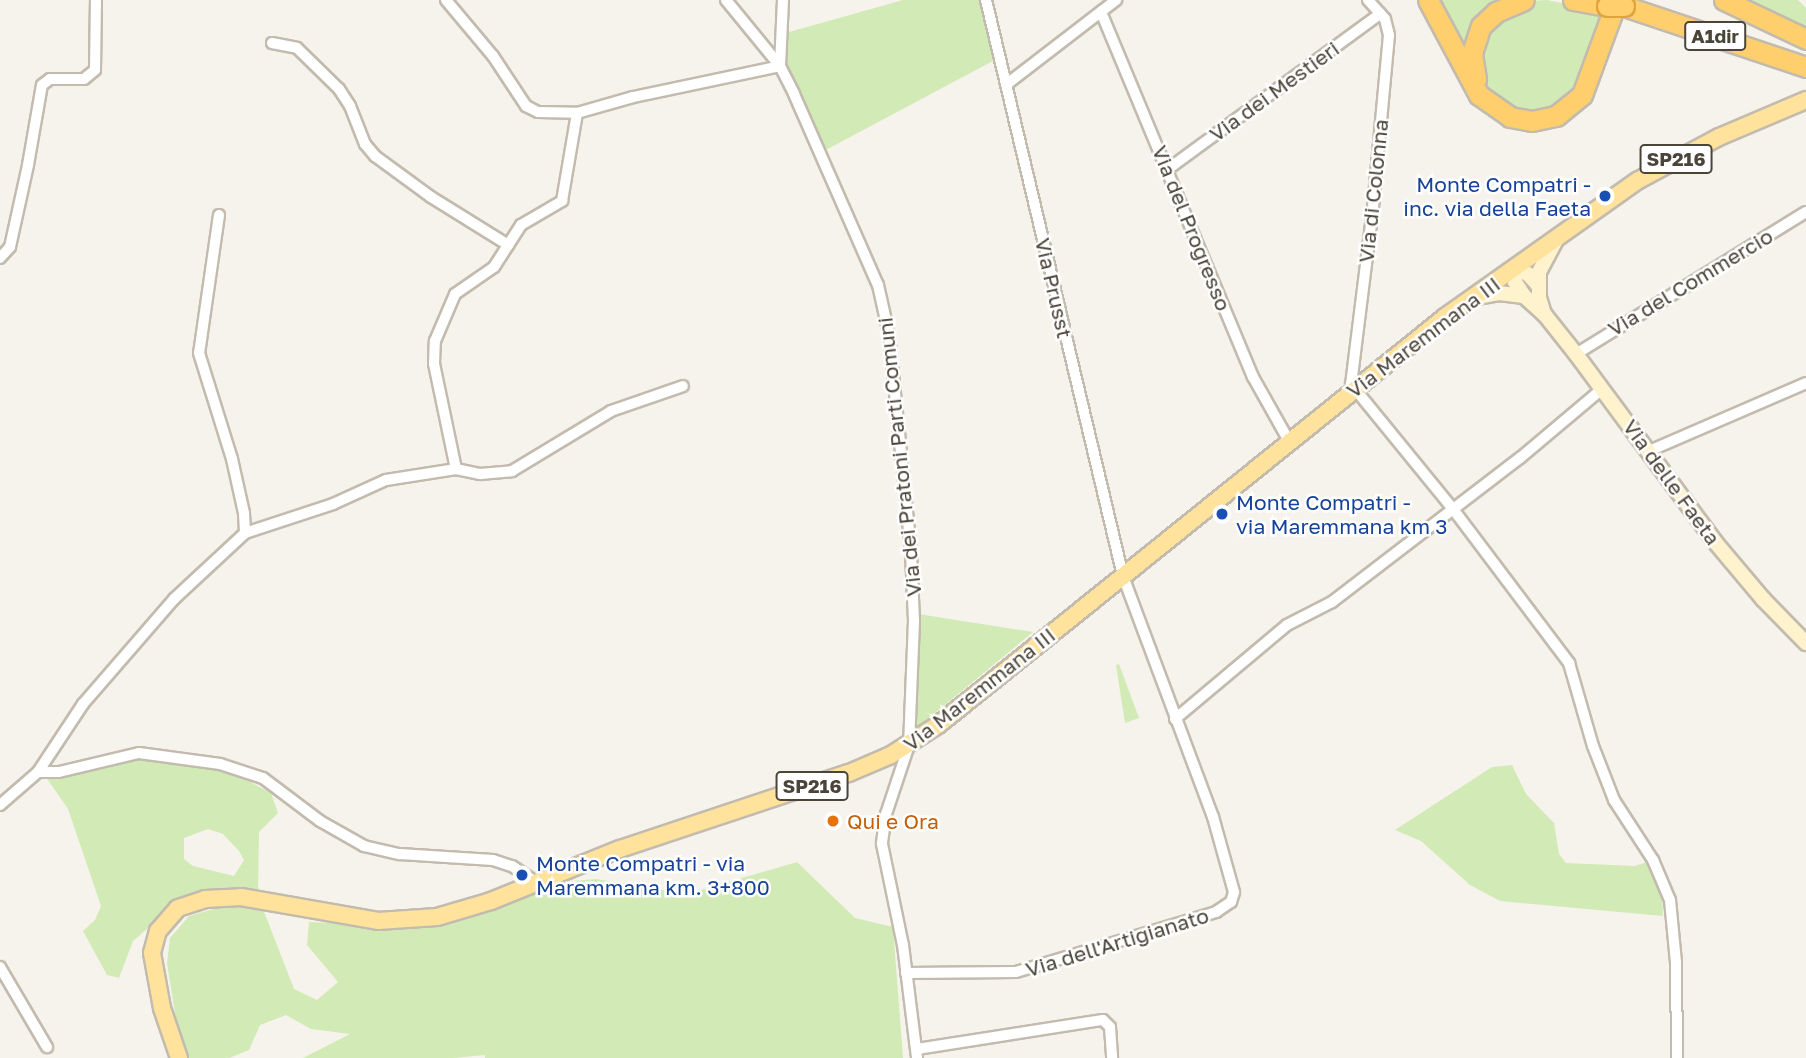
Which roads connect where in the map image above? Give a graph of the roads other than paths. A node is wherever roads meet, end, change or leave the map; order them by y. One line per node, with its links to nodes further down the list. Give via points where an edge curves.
1 (96, 0): 30 (street, via 95,69 84,79 48,79 42,85 10,247)
2 (446, 0): 24 (street, via 493,56 526,106 538,112)
3 (726, 0): 19 (street, Via dei Pratoni Parti Comuni)
4 (783, 0): 19 (street)
5 (986, 0): 21 (street, Via Prusst)
6 (1116, 0): 14 (street)
7 (1368, 0): 15 (street)
8 (1428, 0): 22 (highway)
9 (1524, 0): 22 (highway, via 1491,16 1476,38 1472,64)
10 (1573, 0): 13 (highway)
11 (1644, 0): 18 (highway, A1dir)
12 (1724, 0): 16 (highway)
13 (1612, 3): 20 (highway, A1dir); 22 (highway, via 1591,78 1572,106 1556,116 1532,121 1510,117)
14 (1101, 12): 21 (street); 25 (street, Via del Progresso)
15 (1381, 14): 25 (street, Via dei Mestieri); 39 (street, Via di Colonna, via 1388,35 1373,208 1350,376)
16 (1806, 39)
17 (272, 43): 29 (street, via 297,48 338,89 365,144 377,158)
18 (1806, 53)
19 (780, 65): 24 (street); 49 (street, Via dei Pratoni Parti Comuni, via 876,281 885,313 912,569)
20 (1806, 67)
21 (1007, 84): 46 (street, Via Prusst)
22 (1484, 99)
23 (1806, 100): 28 (main road, Via Maremmana III / SP216, via 1674,160)
24 (577, 113): 29 (street, via 565,197 521,225)
25 (1168, 169): 41 (street, Via del Progresso, via 1253,377)
26 (1806, 212): 36 (street, Via del Commercio)
27 (219, 215): 45 (street, via 199,352 232,459)
28 (1558, 238): 31 (main road, Via Maremmana III / SP216); 32 (street, via 1543,259)
29 (508, 245): 43 (street, via 494,267 452,298 434,345 434,368)
30 (0, 258)
31 (1514, 269): 32 (street); 33 (street, via 1515,282); 34 (main road, Via Maremmana III / SP216)
32 (1537, 284): 35 (street)
33 (1524, 296): 34 (street, via 1499,293); 35 (street)
34 (1472, 298): 39 (main road, Via Maremmana III / SP216)
35 (1545, 315): 36 (street, Via delle Faeta)
36 (1576, 354): 40 (street, Via delle Faeta)
37 (1806, 383): 42 (street)
38 (683, 386): 43 (street, via 611,411 512,471 480,474)
39 (1353, 388): 41 (main road, Via Maremmana III / SP216); 44 (street)
40 (1602, 389): 42 (street, Via delle Faeta); 44 (street)
41 (1289, 441): 46 (main road, Via Maremmana III / SP216)
42 (1649, 451): 47 (street, Via delle Faeta, via 1715,542)
43 (456, 469): 45 (street, via 373,484 333,504)
44 (1453, 509): 48 (street, via 1332,602 1287,625); 59 (street, via 1569,663 1615,800 1664,883 1674,930)
45 (245, 533): 50 (street, via 189,583 125,654 79,710)
46 (1123, 576): 48 (street, Via dell'Artigianato); 49 (main road, Via Maremmana III / SP216)
47 (1806, 643)
48 (1175, 719): 54 (street, Via dell'Artigianato, via 1213,817 1234,892 1231,902 1216,912 1016,972)
49 (909, 745): 52 (main road, Via Maremmana III / SP216, via 849,774 627,846); 54 (street, Via dei Pratoni Parti Comuni, via 886,814 882,844)
50 (38, 772): 51 (street); 52 (street, via 59,772 139,753 220,764 263,778 320,821 364,846 400,854 493,860)
51 (0, 805)
52 (537, 883): 57 (main road, Via Maremmana III / SP216, via 416,921 378,921 241,897 205,899 178,908 158,931 152,957 162,1008)
53 (0, 967): 55 (street)
54 (906, 973): 56 (street, Via dei Pratoni Parti Comuni)
55 (47, 1047)
56 (917, 1054): 58 (street, via 1103,1020 1110,1027)
57 (179, 1058)
58 (1112, 1058)
59 (1677, 1058)

